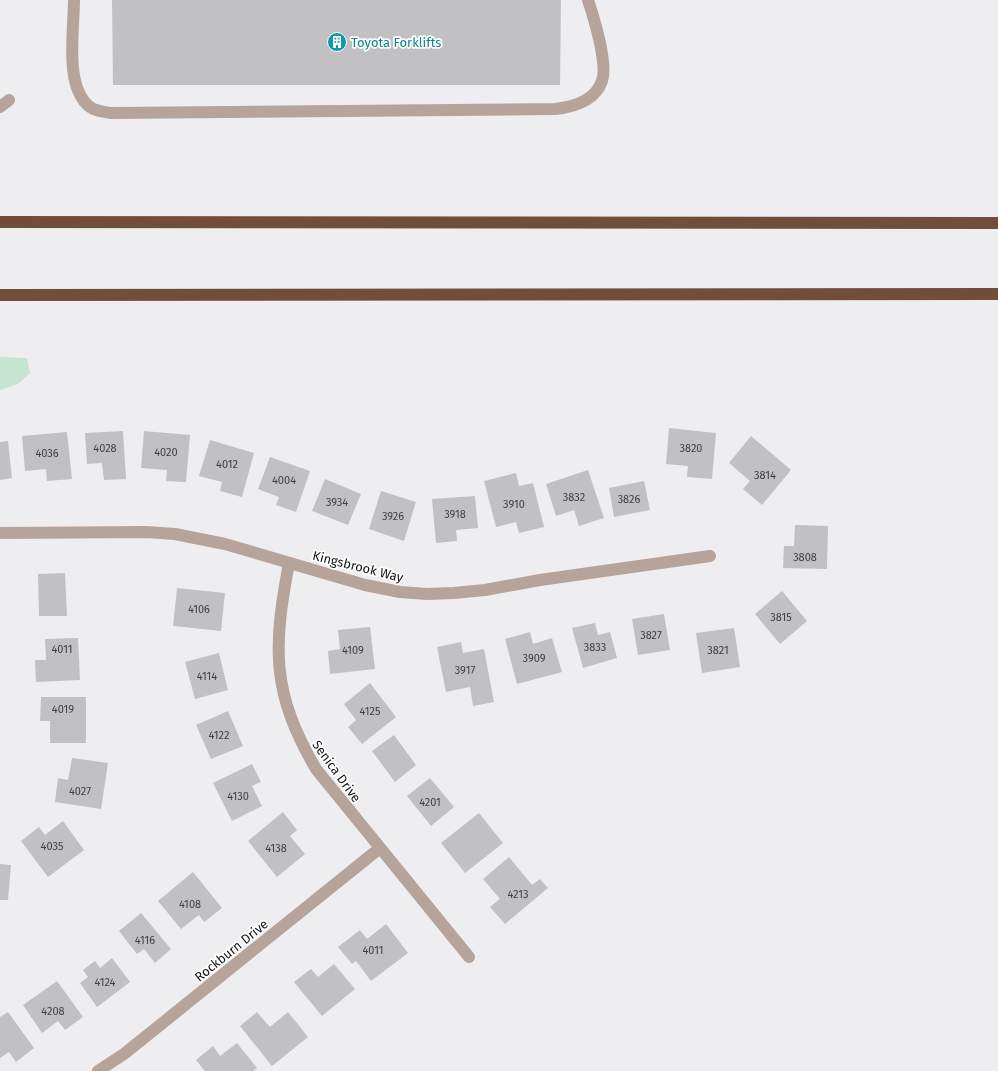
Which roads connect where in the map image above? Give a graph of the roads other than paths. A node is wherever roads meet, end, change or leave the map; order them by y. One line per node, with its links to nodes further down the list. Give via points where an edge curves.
1 (74, 0): 2 (street, via 73,76 79,96 92,109 111,113 572,107 590,98 602,81 602,57)
2 (588, 0)
3 (0, 222): 4 (highway)
4 (998, 223)
5 (998, 294): 6 (highway)
6 (0, 295)
7 (0, 533): 9 (street, Kingsbrook Way, via 175,534 225,544)
8 (710, 556): 9 (street, Kingsbrook Way, via 454,594 400,592 365,585)
9 (289, 563): 10 (street, Senica Drive, via 280,614 278,662 281,688 290,719 316,769)
10 (380, 848): 11 (street, Senica Drive); 12 (street, Rockburn Drive, via 124,1054)
11 (469, 957)
12 (98, 1071)

